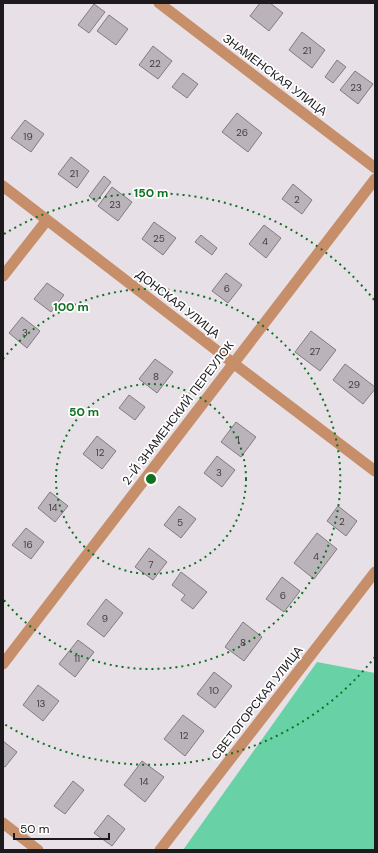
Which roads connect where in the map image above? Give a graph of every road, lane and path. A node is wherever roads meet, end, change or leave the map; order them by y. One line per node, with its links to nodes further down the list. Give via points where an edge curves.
1 (159, 3): 2 (street, ЗНАМЕНСКАЯ УЛИЦА)
2 (375, 168)
3 (375, 179): 7 (street, 2-Й ЗНАМЕНСКИЙ ПЕРЕУЛОК)
4 (3, 186): 5 (street, ДОНСКАЯ УЛИЦА)
5 (47, 220): 6 (street); 7 (street, ДОНСКАЯ УЛИЦА)
6 (3, 276)
7 (233, 363): 8 (street, ДОНСКАЯ УЛИЦА); 10 (street, 2-Й ЗНАМЕНСКИЙ ПЕРЕУЛОК)
8 (375, 471)
9 (375, 572): 13 (street, СВЕТОГОРСКАЯ УЛИЦА)
10 (3, 664)
11 (3, 823): 12 (street)
12 (38, 850)
13 (160, 850)

